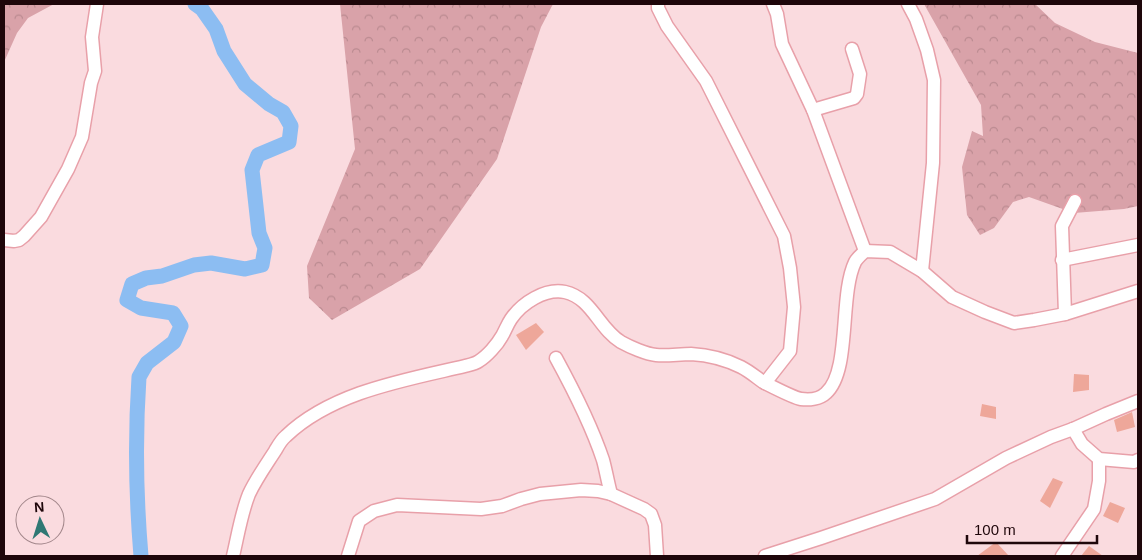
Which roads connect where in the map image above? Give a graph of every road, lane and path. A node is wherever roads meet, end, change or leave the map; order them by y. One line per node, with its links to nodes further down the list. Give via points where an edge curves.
1 (97, 4): 8 (street, via 92,37 96,71 82,137 68,170 41,217 19,240)
2 (658, 4): 16 (street, via 667,26 706,80 784,236 794,307 790,351)
3 (773, 4): 6 (street, via 782,44)
4 (908, 4): 12 (street, via 927,50 934,80 933,163)
5 (852, 49): 6 (street, via 860,74 857,94 854,98)
6 (813, 110): 10 (street)
7 (1075, 201): 11 (street, via 1062,226)
8 (4, 240)
9 (1138, 245): 11 (street)
10 (865, 250): 12 (street, via 890,252); 16 (street, via 856,260 851,274 840,364 833,384 825,394 813,399 800,399)
11 (1062, 260): 14 (street)
12 (922, 271): 14 (street, via 952,297 1014,323)
13 (1138, 291): 14 (street)
14 (1065, 314)
15 (556, 358): 21 (street, via 594,436)
16 (765, 383): 22 (street, via 742,367 711,356 655,355 632,347 608,330 585,302 566,292 551,291 525,304 511,319 502,338 478,362 381,386 328,406 284,437 250,493)
17 (1138, 401): 18 (street)
18 (1073, 429): 19 (street, via 1082,444); 25 (street, via 1006,458 935,499)
19 (1100, 459): 20 (street); 26 (street, via 1094,510)
20 (1138, 460)
21 (611, 494): 23 (street, via 598,490 540,494 481,509 397,505 374,511 359,521); 24 (street, via 650,514 655,524)
22 (233, 556)
23 (348, 556)
24 (657, 556)
25 (765, 556)
26 (1062, 556)

